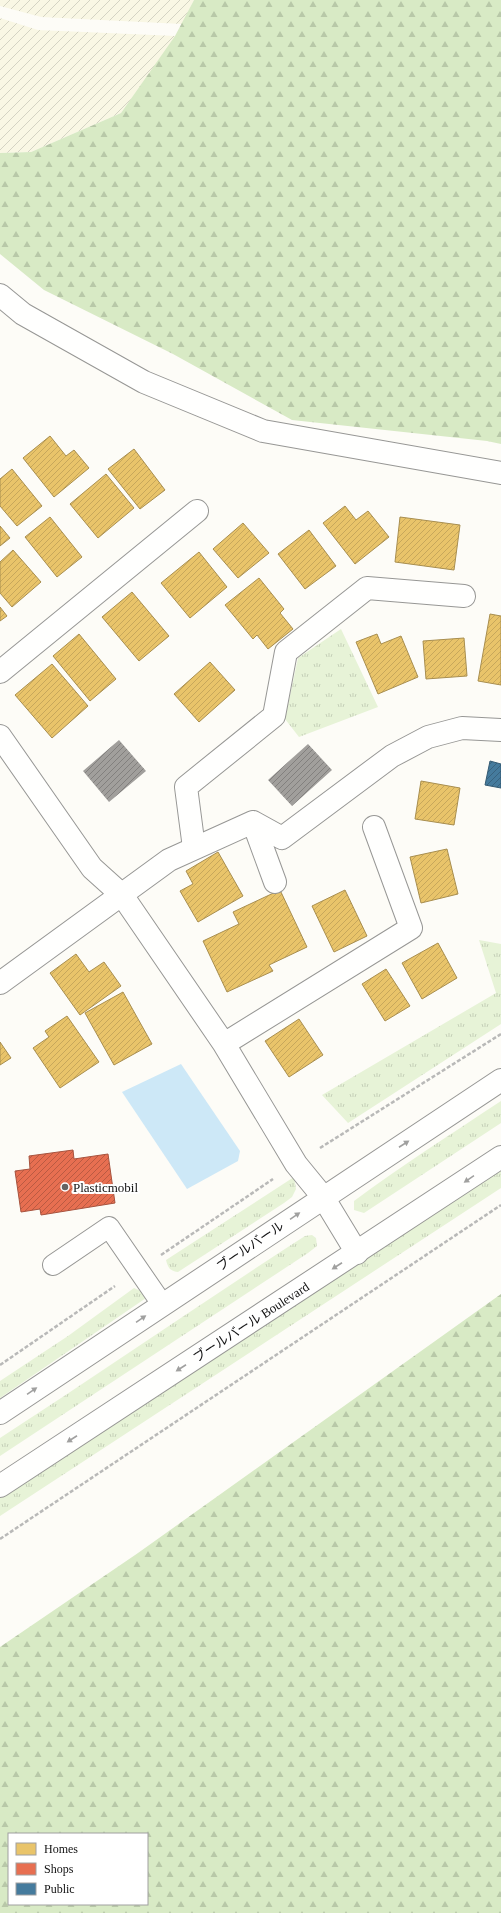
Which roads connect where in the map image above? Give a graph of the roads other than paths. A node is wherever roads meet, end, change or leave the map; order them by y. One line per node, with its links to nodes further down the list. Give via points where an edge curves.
1 (0, 295): 2 (street, via 23,314 144,382 263,431)
2 (501, 473)
3 (197, 511): 5 (street)
4 (464, 596): 10 (street, via 367,588 286,652 274,716 186,788)
5 (0, 672)
6 (501, 730): 8 (street, via 462,728 428,737 392,756 282,838)
7 (0, 736): 12 (street, via 92,868)
8 (253, 822): 10 (street); 11 (street)
9 (374, 827): 14 (street, via 411,928)
10 (194, 848): 12 (street, via 168,860)
11 (275, 882)
12 (122, 895): 13 (street); 14 (street)
13 (0, 983)
14 (224, 1044): 17 (street, via 296,1164)
15 (501, 1080): 17 (street, ブールバール, one-way to 15)
16 (501, 1157): 18 (street, ブールバール Boulevard, one-way to 18)
17 (323, 1197): 18 (street); 20 (street, ブールバール, one-way to 17)
18 (357, 1253): 22 (street, ブールバール Boulevard, one-way to 22)
19 (53, 1265): 20 (lane, via 109,1227)
20 (162, 1304): 21 (street, ブールバール, one-way to 20)
21 (0, 1413)
22 (0, 1486)

